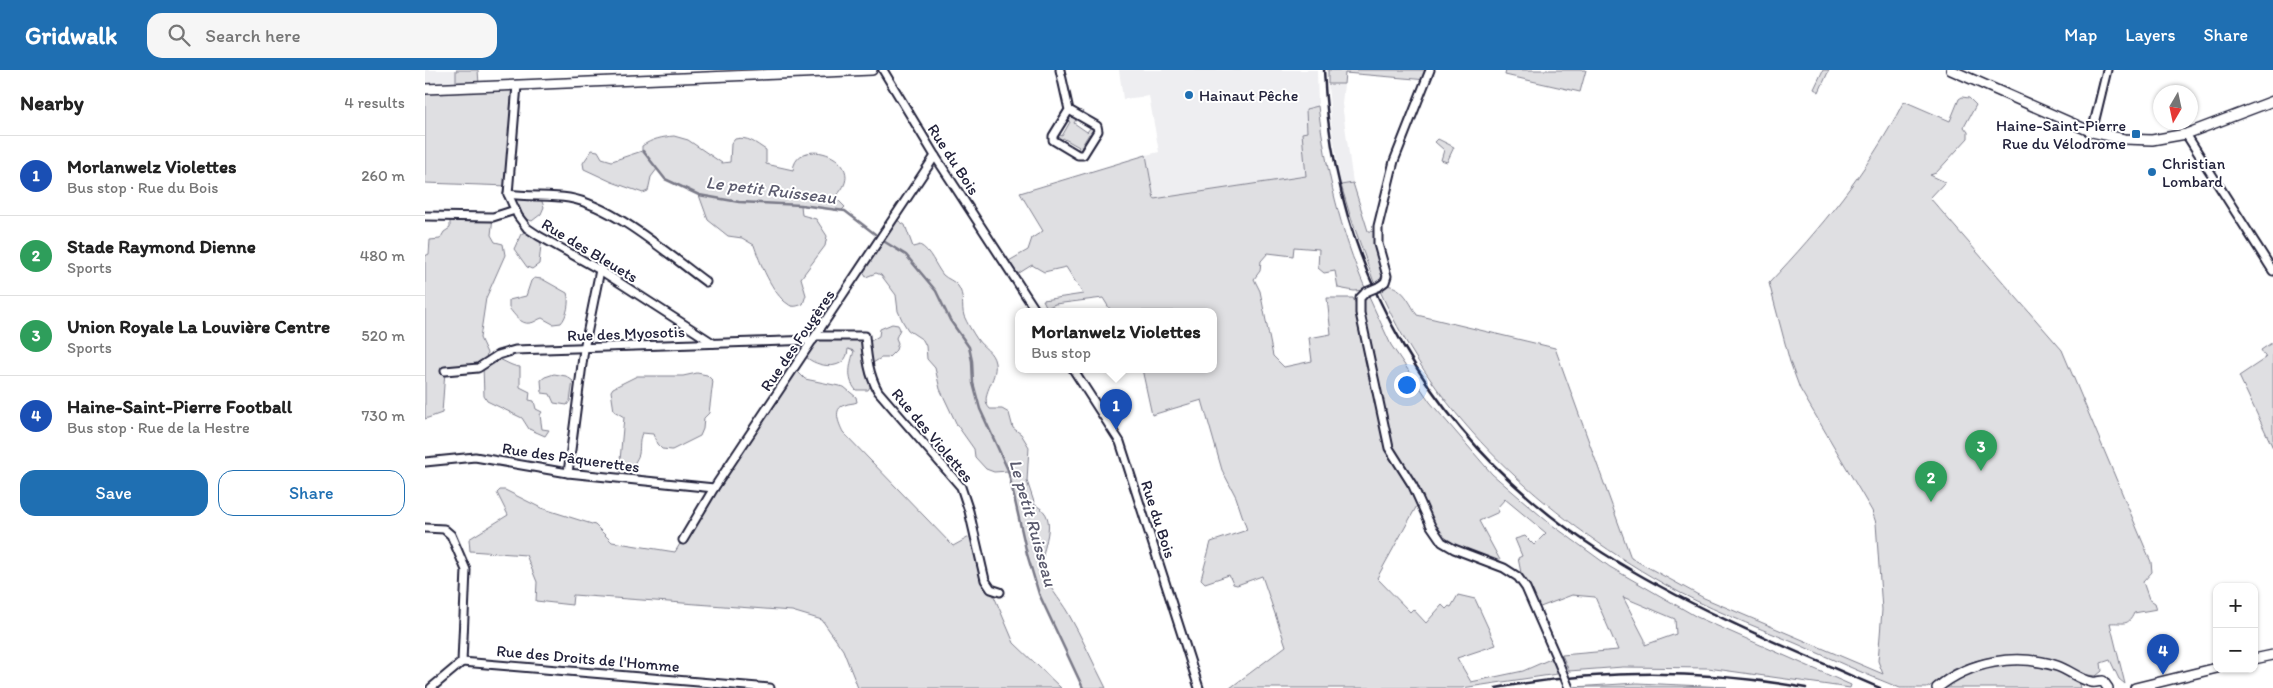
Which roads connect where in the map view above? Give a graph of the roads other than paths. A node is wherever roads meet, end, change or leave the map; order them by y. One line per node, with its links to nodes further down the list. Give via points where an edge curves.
1 (872, 70): 7 (street)
2 (883, 70): 13 (street, Rue du Bois)
3 (1060, 70): 10 (street)
4 (1429, 70): 40 (street, bridge, via 1397,153 1382,210 1377,240 1387,276 1385,282 1360,298 1360,313 1391,452 1442,542 1518,576)
5 (1951, 70): 11 (street)
6 (2107, 70): 11 (street)
7 (517, 86): 8 (street); 14 (street, Rue des Bleuets)
8 (425, 89)
9 (2273, 102): 12 (street)
10 (1069, 110): 10 (street, via 1097,126 1098,131 1083,155 1053,140)
11 (2092, 132): 12 (street, via 2143,140)
12 (2186, 134): 18 (street)
13 (935, 156): 20 (street, Rue du Bois); 21 (street, Rue des Fougères)
14 (508, 194): 15 (street, Rue des Bleuets); 19 (street, via 569,198 597,207 615,216)
15 (515, 210): 16 (street, via 493,217); 17 (street, Rue des Bleuets, via 529,230)
16 (425, 216)
17 (599, 270): 22 (street, Rue des Bleuets); 23 (street)
18 (2273, 271)
19 (706, 282)
20 (1034, 308)
21 (814, 338): 22 (street, Rue des Myosotis); 28 (street, Rue des Fougères); 31 (street, Rue des Violettes, via 865,336 873,382 961,487 985,580 991,589)
22 (713, 343): 23 (street, Rue des Myosotis)
23 (583, 349): 24 (street, Rue des Myosotis, via 510,351 498,354 478,368); 27 (street)
24 (445, 370)
25 (1076, 373): 39 (street, Rue du Bois, via 1119,442)
26 (425, 462): 27 (street, Rue des Pâquerettes, via 475,458)
27 (568, 473): 28 (street, Rue des Pâquerettes)
28 (714, 488): 30 (street, Rue des Fougères)
29 (425, 528): 34 (street, via 444,529 451,535 466,570)
30 (683, 540)
31 (1001, 592)
32 (2273, 655): 33 (street)
33 (2258, 658)
34 (463, 662): 37 (street); 38 (street, Rue des Droits de l'Homme)
35 (2213, 669): 43 (street)
36 (2093, 686): 41 (street, via 2056,666 2007,660 1969,669); 42 (street, via 2103,681)
37 (431, 688)
38 (770, 688)
39 (1199, 688)
40 (1569, 688)
41 (1937, 688)
42 (2108, 688)
43 (2135, 688)

